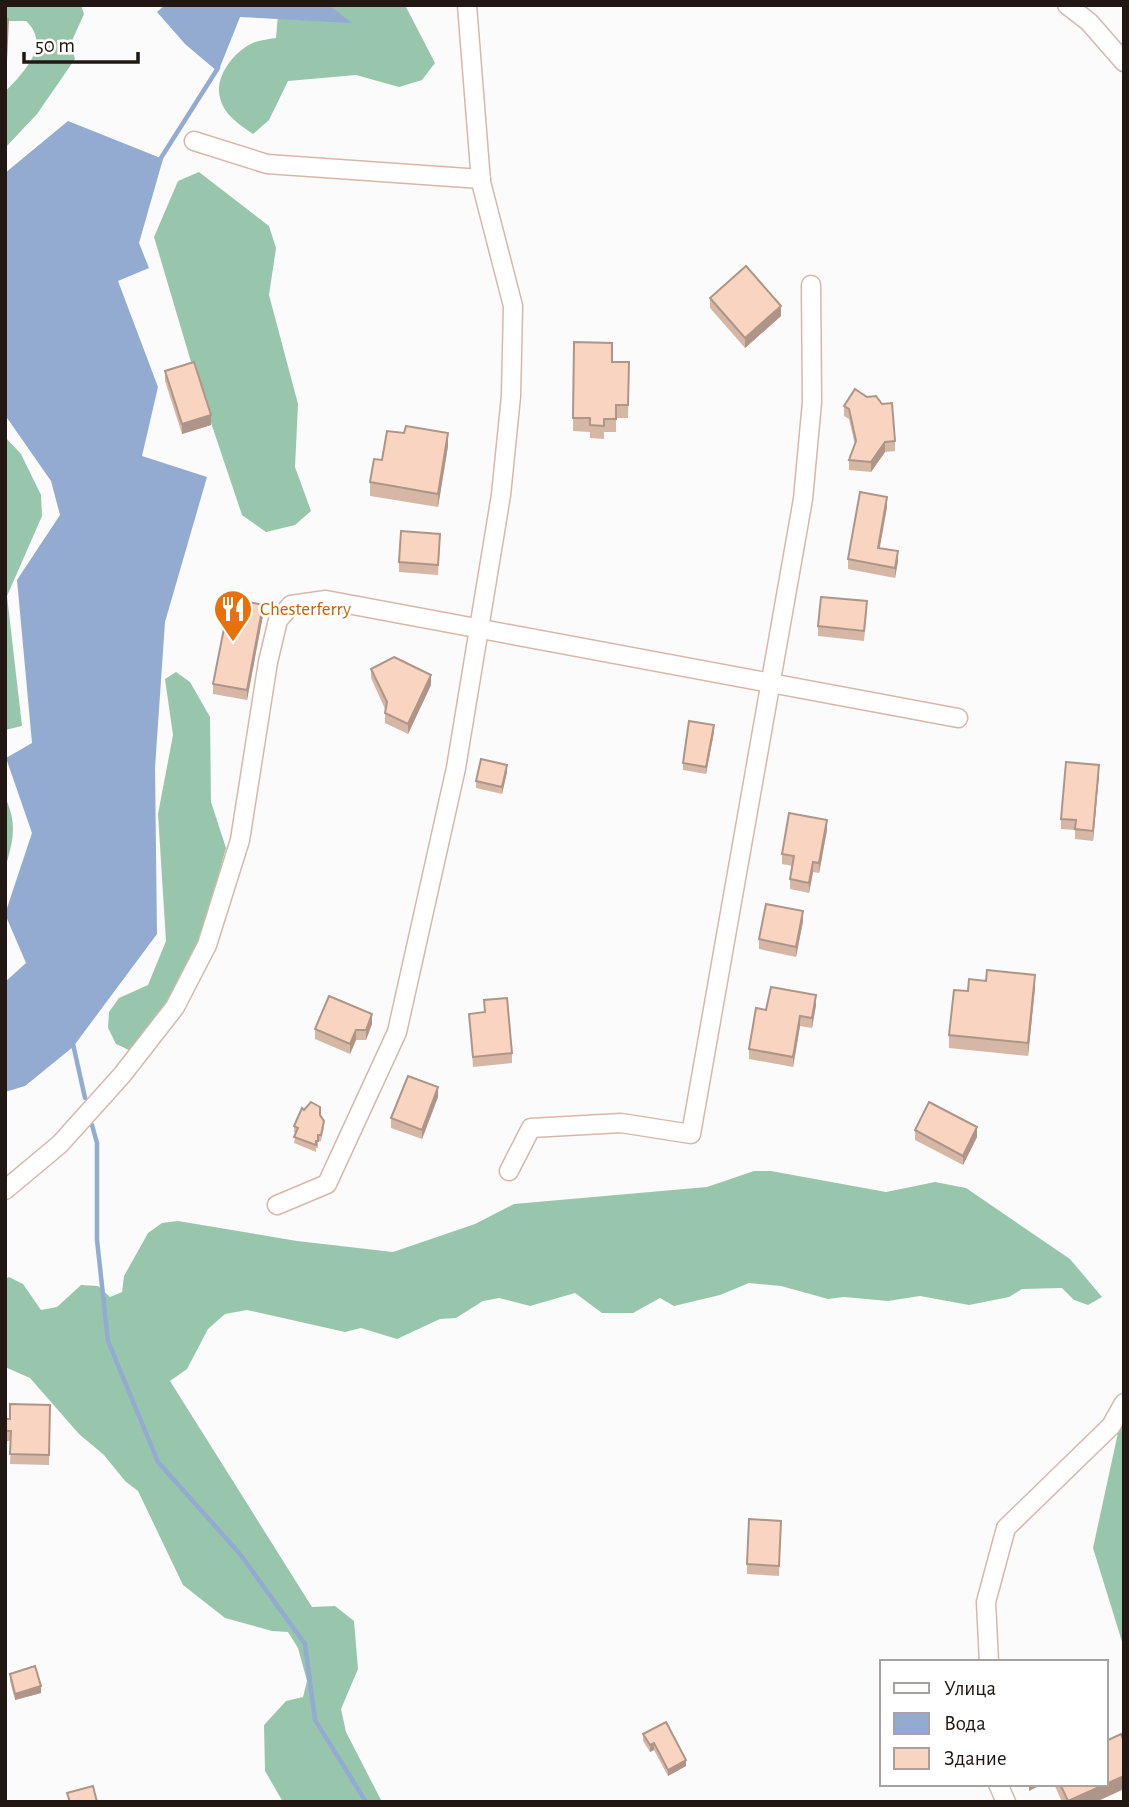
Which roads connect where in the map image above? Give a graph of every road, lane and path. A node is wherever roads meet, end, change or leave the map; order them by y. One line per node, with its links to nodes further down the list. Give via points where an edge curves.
1 (467, 5): 5 (street)
2 (1068, 5): 3 (street)
3 (1124, 62)
4 (194, 141): 5 (street, via 267,164)
5 (481, 178): 7 (street, via 513,306 511,396 501,495)
6 (811, 285): 8 (street, via 812,402 804,485)
7 (479, 629): 8 (street); 11 (street, via 326,600 290,605 278,620 240,841 207,945 175,1007 122,1074 60,1144); 12 (street, via 456,768 397,1032 327,1184)
8 (772, 683): 9 (street); 10 (street, via 691,1134 621,1123 531,1128)
9 (958, 718)
10 (509, 1171)
11 (5, 1190)
12 (277, 1205)
13 (1124, 1403): 14 (street, via 1111,1426 1006,1528 986,1602)
14 (989, 1660)
15 (999, 1786): 16 (street)
16 (1006, 1802)

